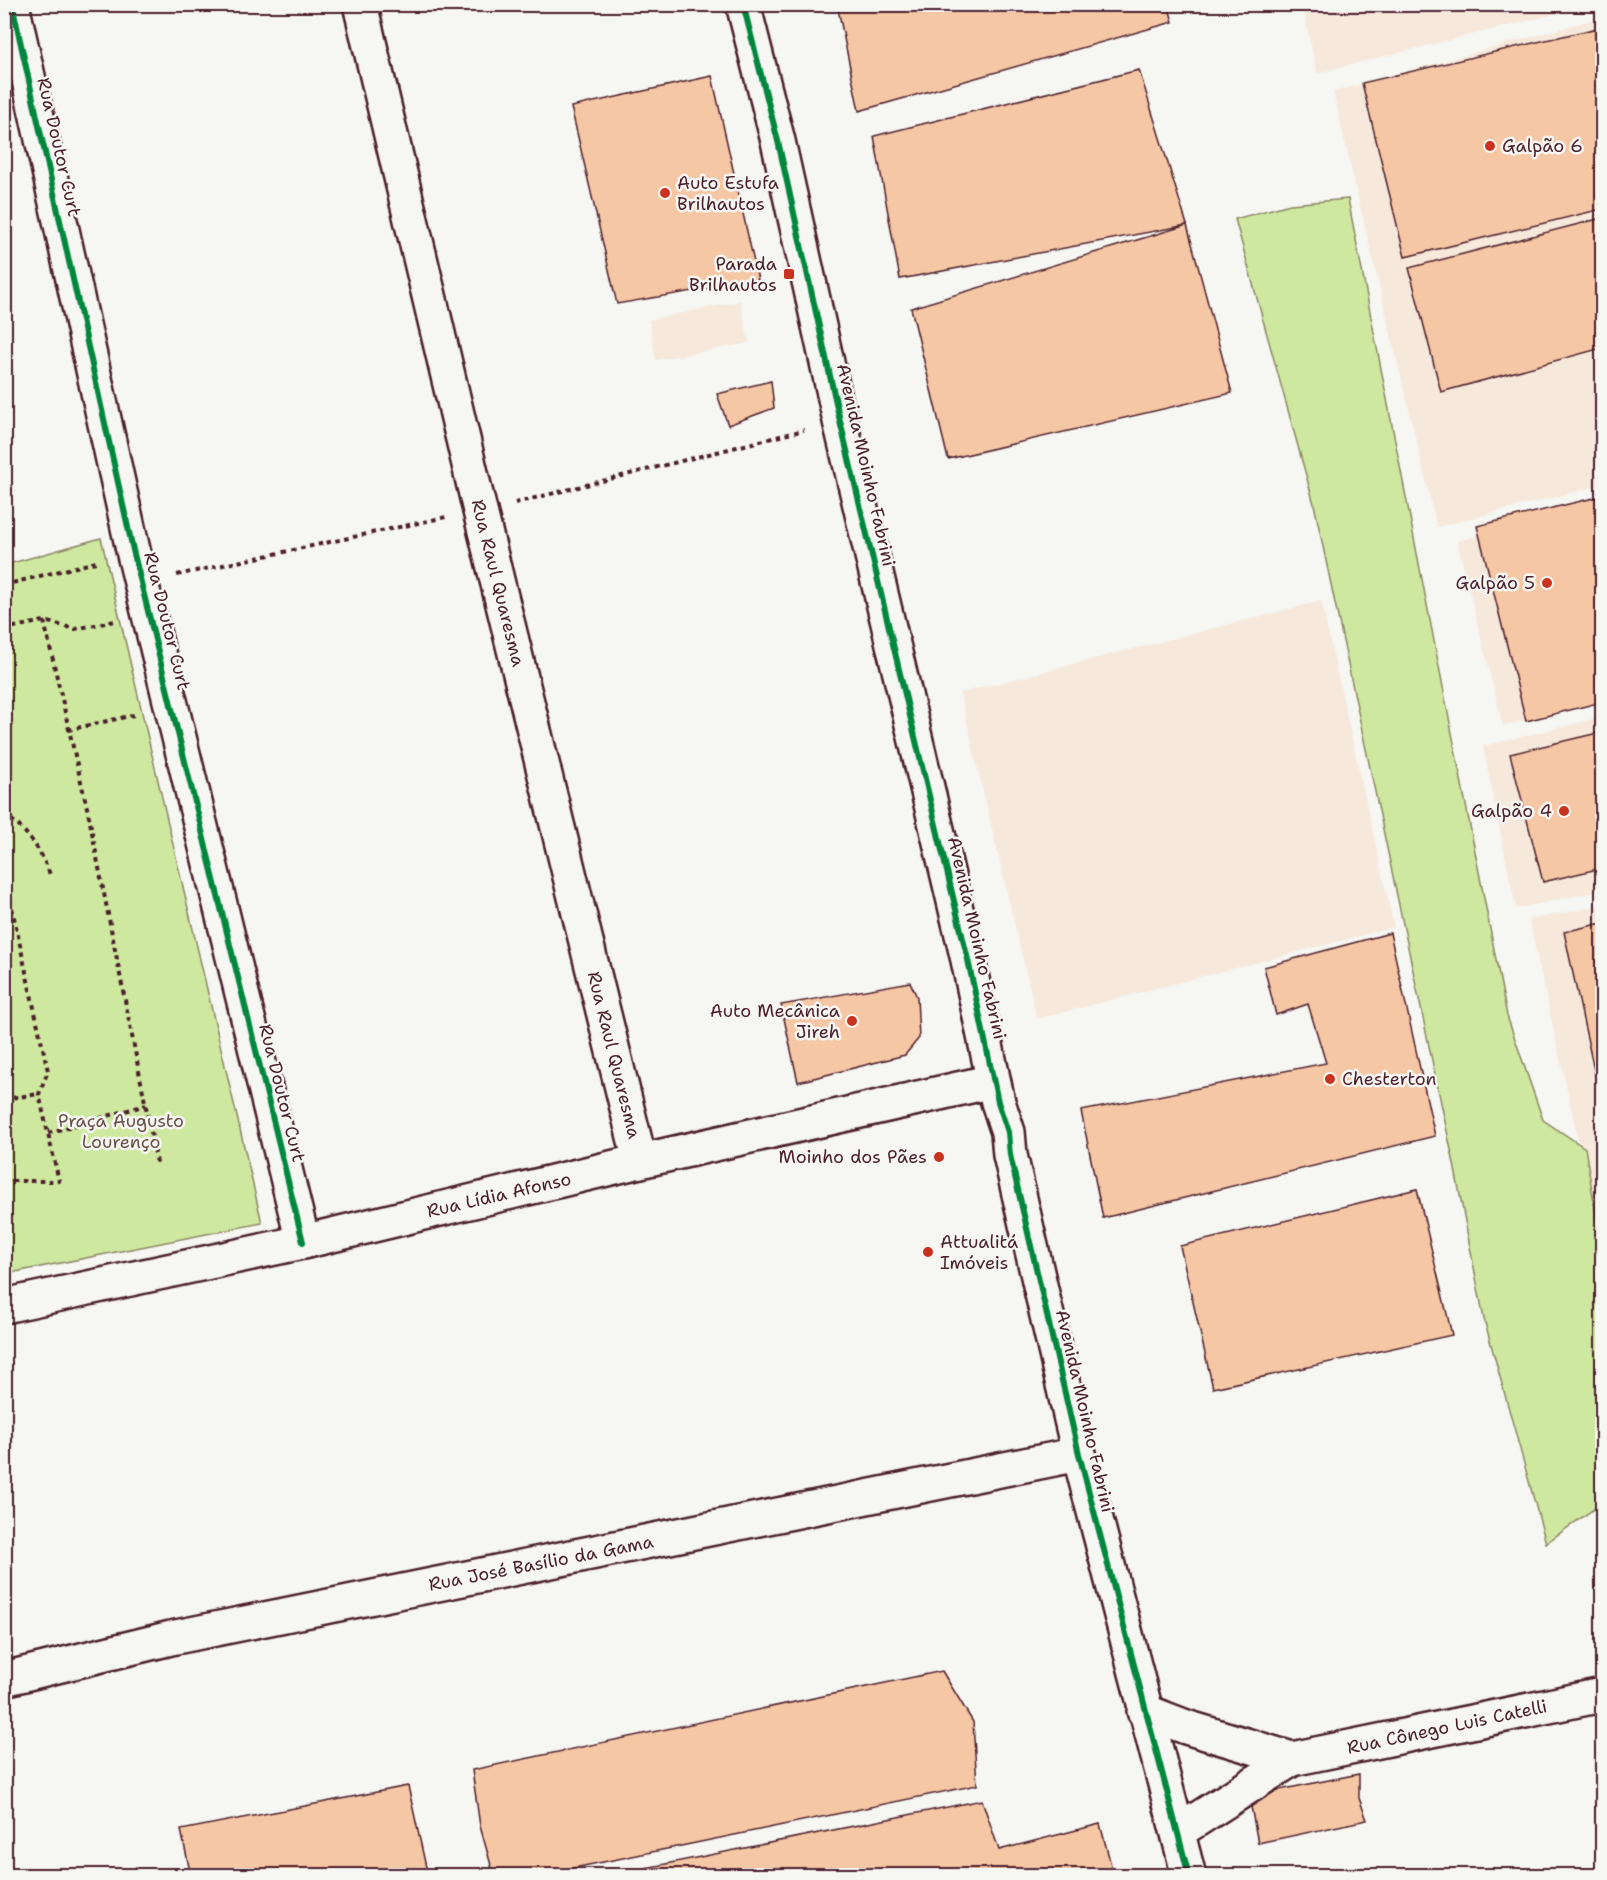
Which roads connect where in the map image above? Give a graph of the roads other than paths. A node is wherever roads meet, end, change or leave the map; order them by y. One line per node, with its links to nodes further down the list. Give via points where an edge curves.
1 (12, 4): 6 (street, Rua Doutor Curt, via 133,550)
2 (360, 4): 5 (street, Rua Raul Quaresma)
3 (743, 4): 4 (street, Avenida Moinho Fabrini, via 778,141)
4 (993, 1081): 5 (street, Rua Lídia Afonso); 8 (street, Avenida Moinho Fabrini, via 1008,1132)
5 (640, 1161): 6 (street, Rua Lídia Afonso)
6 (303, 1242): 7 (street, Rua Lídia Afonso)
7 (4, 1306)
8 (1079, 1454): 9 (street, Rua José Basílio da Gama, via 171,1638); 11 (street, Avenida Moinho Fabrini)
9 (4, 1679)
10 (1602, 1695): 12 (street, Rua Cônego Luis Catelli)
11 (1144, 1711): 12 (street, Rua Cônego Luis Catelli); 13 (street, Avenida Moinho Fabrini)
12 (1292, 1759): 13 (street, Rua Cônego Luis Catelli)
13 (1179, 1831): 14 (street, Avenida Moinho Fabrini)
14 (1189, 1875)

